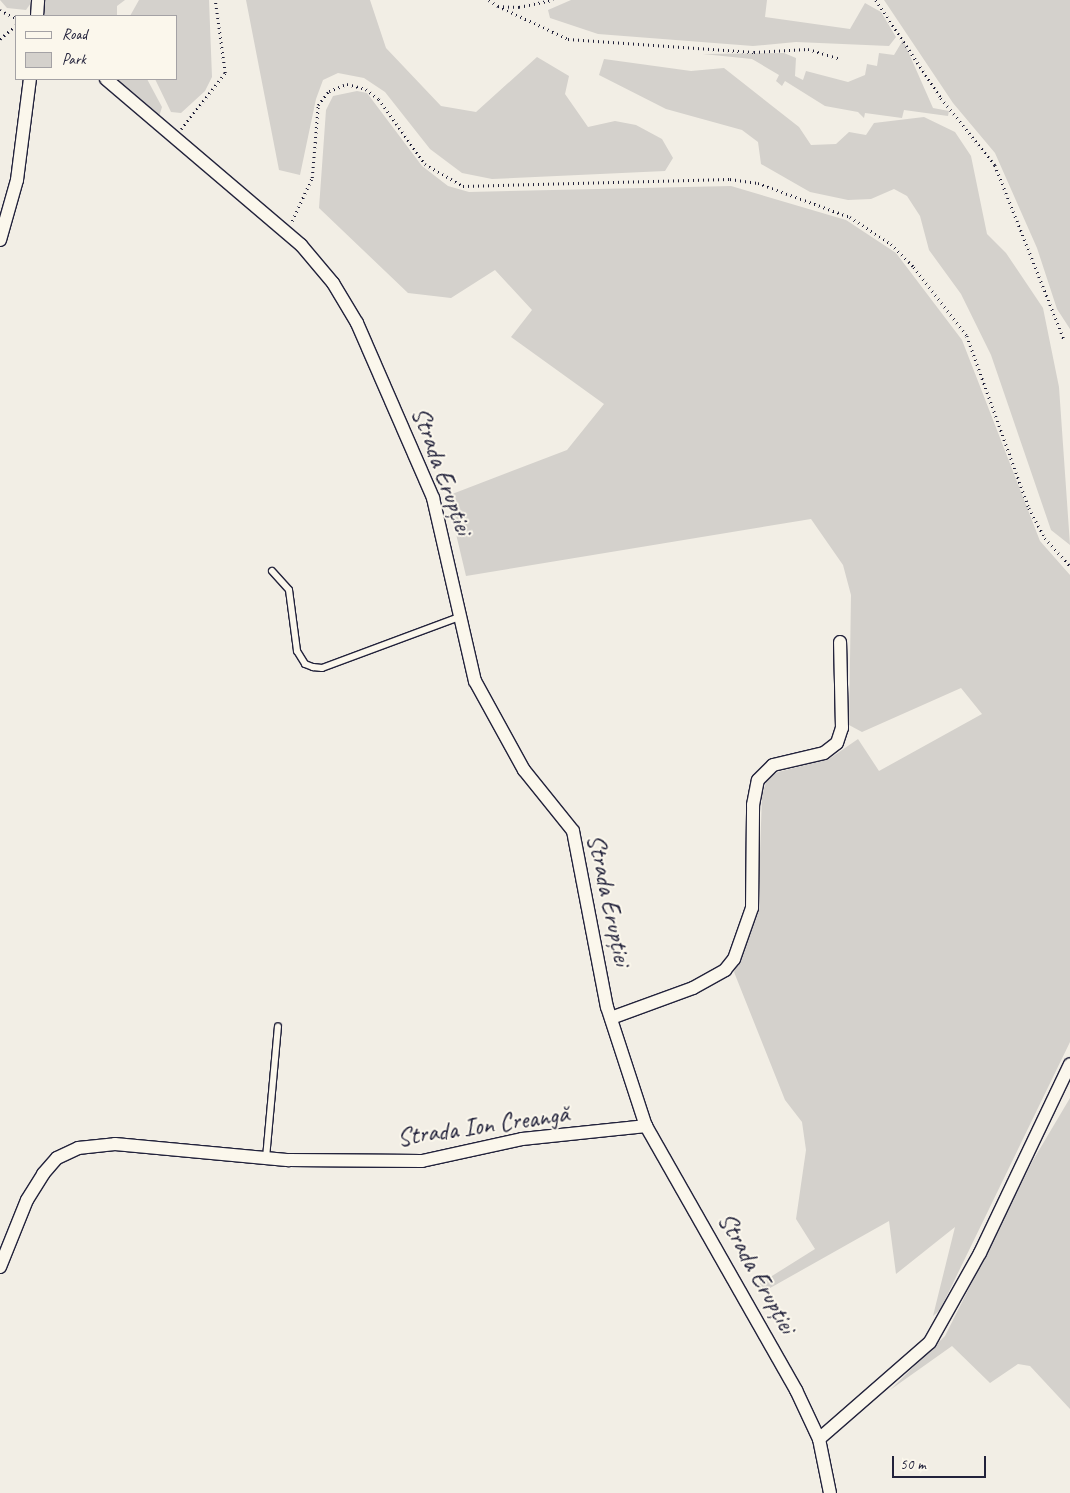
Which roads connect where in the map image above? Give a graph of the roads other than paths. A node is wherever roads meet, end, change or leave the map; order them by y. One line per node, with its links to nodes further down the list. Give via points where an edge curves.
1 (38, 0): 2 (street)
2 (37, 15)
3 (30, 80): 5 (street, via 17,180)
4 (107, 80): 7 (street, Strada Erupției, via 285,231 333,283 402,424 445,537)
5 (0, 240)
6 (272, 571): 7 (lane, via 288,590 297,651 305,664 313,667 322,668)
7 (458, 618): 9 (street, Strada Erupției, via 475,681 496,724 524,770 573,831)
8 (840, 642): 9 (street, via 842,728 837,743 824,753 773,765 758,780 753,805 752,908 734,959 725,970 693,988)
9 (611, 1018): 12 (street, Strada Erupției)
10 (278, 1027): 13 (lane)
11 (1070, 1064): 15 (street, via 980,1253 930,1342)
12 (646, 1126): 13 (street, Strada Ion Creangă, via 522,1139 422,1162); 15 (street, Strada Erupției, via 741,1290)
13 (266, 1158): 14 (street, Strada Ion Creangă, via 115,1144 66,1152 44,1174 27,1200)
14 (0, 1268)
15 (820, 1439): 16 (street, Strada Erupției)
16 (830, 1493)

